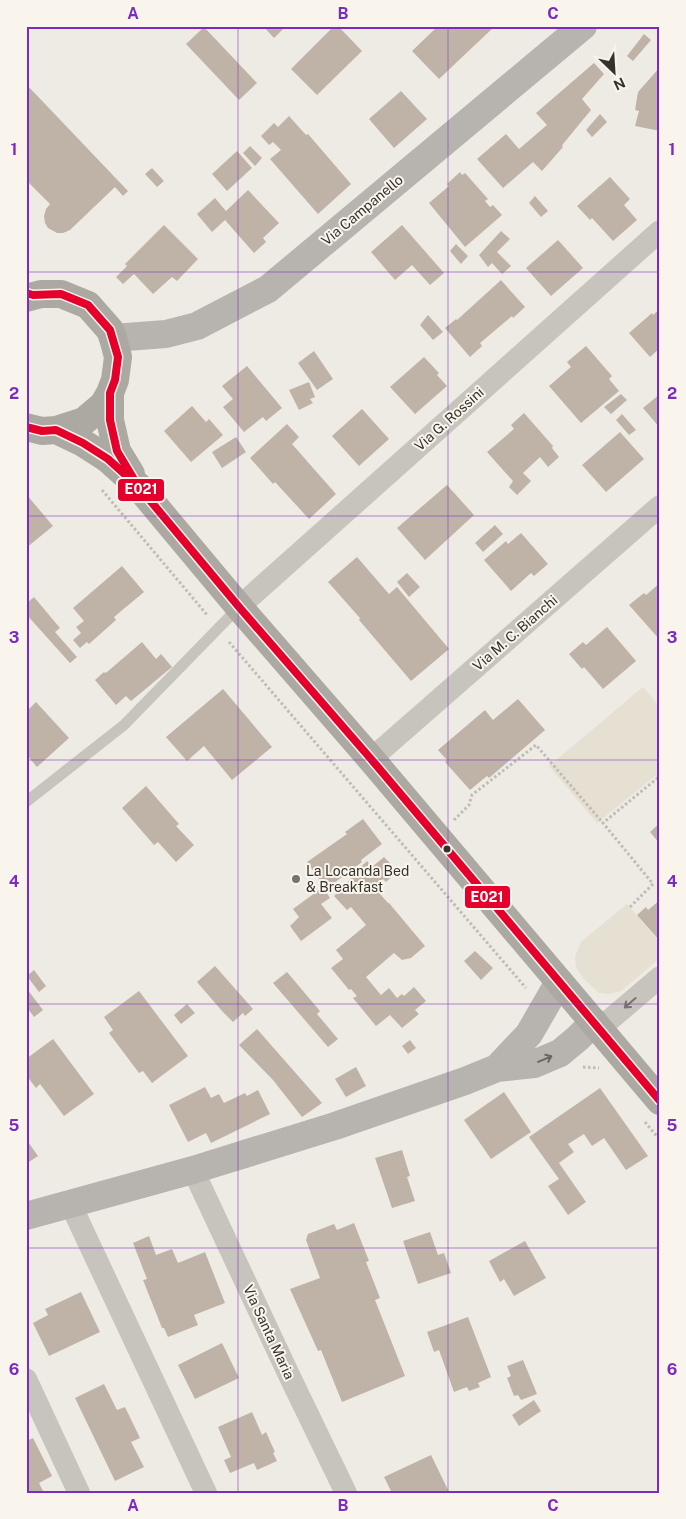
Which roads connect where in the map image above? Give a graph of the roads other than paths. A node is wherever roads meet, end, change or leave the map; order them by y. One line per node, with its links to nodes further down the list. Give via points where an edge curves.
1 (583, 26): 4 (main road, Via Campanello, via 268,289 197,326 166,334)
2 (660, 231): 10 (street, Via G. Rossini)
3 (28, 296): 4 (main road, via 61,294 88,306 110,330)
4 (113, 338): 5 (main road, via 118,357)
5 (110, 393): 7 (main road, via 103,405 84,421); 8 (main road, via 110,420 118,451)
6 (26, 427): 7 (main road)
7 (56, 430): 8 (main road, via 108,459)
8 (138, 486): 10 (main road)
9 (660, 506): 11 (street, Via M. C. Bianchi)
10 (239, 607): 11 (main road); 12 (lane, via 124,725)
11 (371, 759): 14 (main road)
12 (26, 802)
13 (660, 976): 15 (street, one-way to 15)
14 (559, 982): 15 (main road); 16 (main road, via 529,1034)
15 (597, 1025): 16 (main road, one-way to 15, via 534,1064 560,1053); 17 (main road)
16 (498, 1068): 18 (main road, via 335,1126)
17 (660, 1101)
18 (193, 1170): 19 (main road); 24 (street, Via Santa Maria)
19 (70, 1203): 20 (main road); 23 (street)
20 (26, 1216)
21 (26, 1379): 22 (street)
22 (79, 1493)
23 (206, 1493)
24 (346, 1493)

